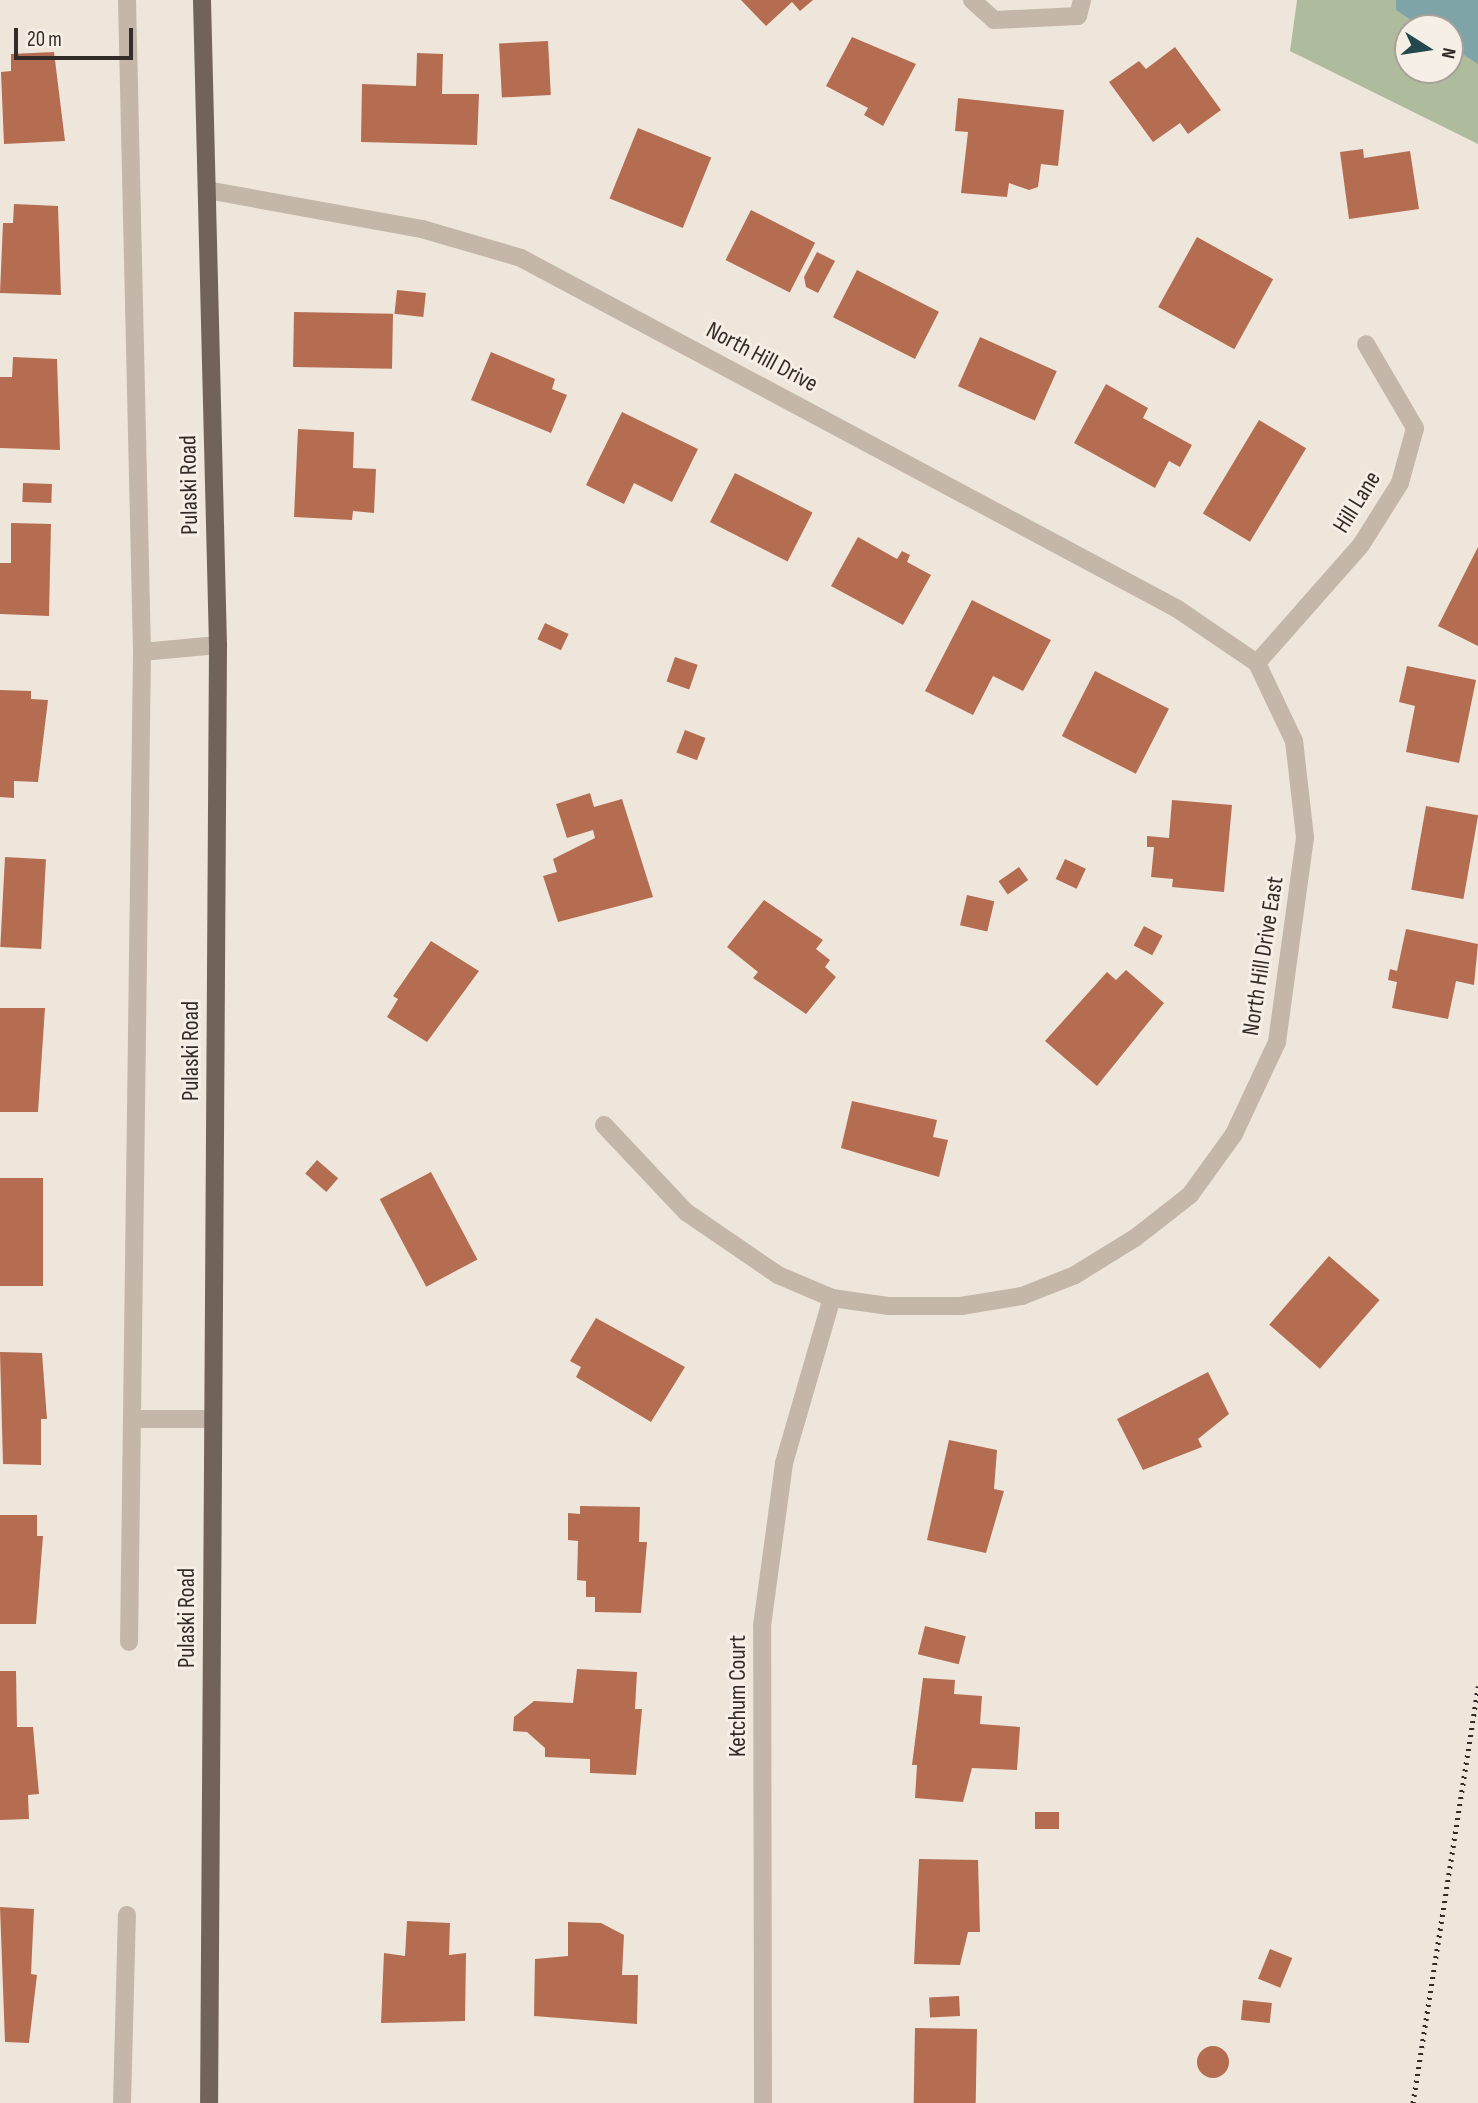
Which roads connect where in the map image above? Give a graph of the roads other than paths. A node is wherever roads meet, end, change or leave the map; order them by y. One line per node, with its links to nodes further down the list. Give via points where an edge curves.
1 (127, 0): 8 (street)
2 (202, 0): 5 (main road, Pulaski Road)
3 (972, 0): 4 (street, via 995,20 1078,16)
4 (1082, 0)
5 (207, 190): 7 (main road, Pulaski Road); 9 (street, North Hill Drive, via 422,229 521,258 1176,608)
6 (1366, 344): 9 (street, Hill Lane, via 1415,428 1400,483 1361,545)
7 (218, 645): 8 (street); 13 (main road, Pulaski Road)
8 (142, 652): 12 (street)
9 (1257, 663): 11 (street, North Hill Drive East, via 1294,741 1305,837 1277,1042 1234,1134 1190,1195 1075,1275 1022,1296 961,1306 889,1306)
10 (604, 1125): 11 (street, North Hill Drive East, via 686,1212 778,1275)
11 (832, 1298): 18 (street, Ketchum Court, via 784,1463 762,1626)
12 (133, 1419): 13 (street); 14 (street)
13 (213, 1419): 17 (main road, Pulaski Road)
14 (129, 1642)
15 (127, 1915): 16 (street)
16 (122, 2103)
17 (209, 2103)
18 (763, 2103)

